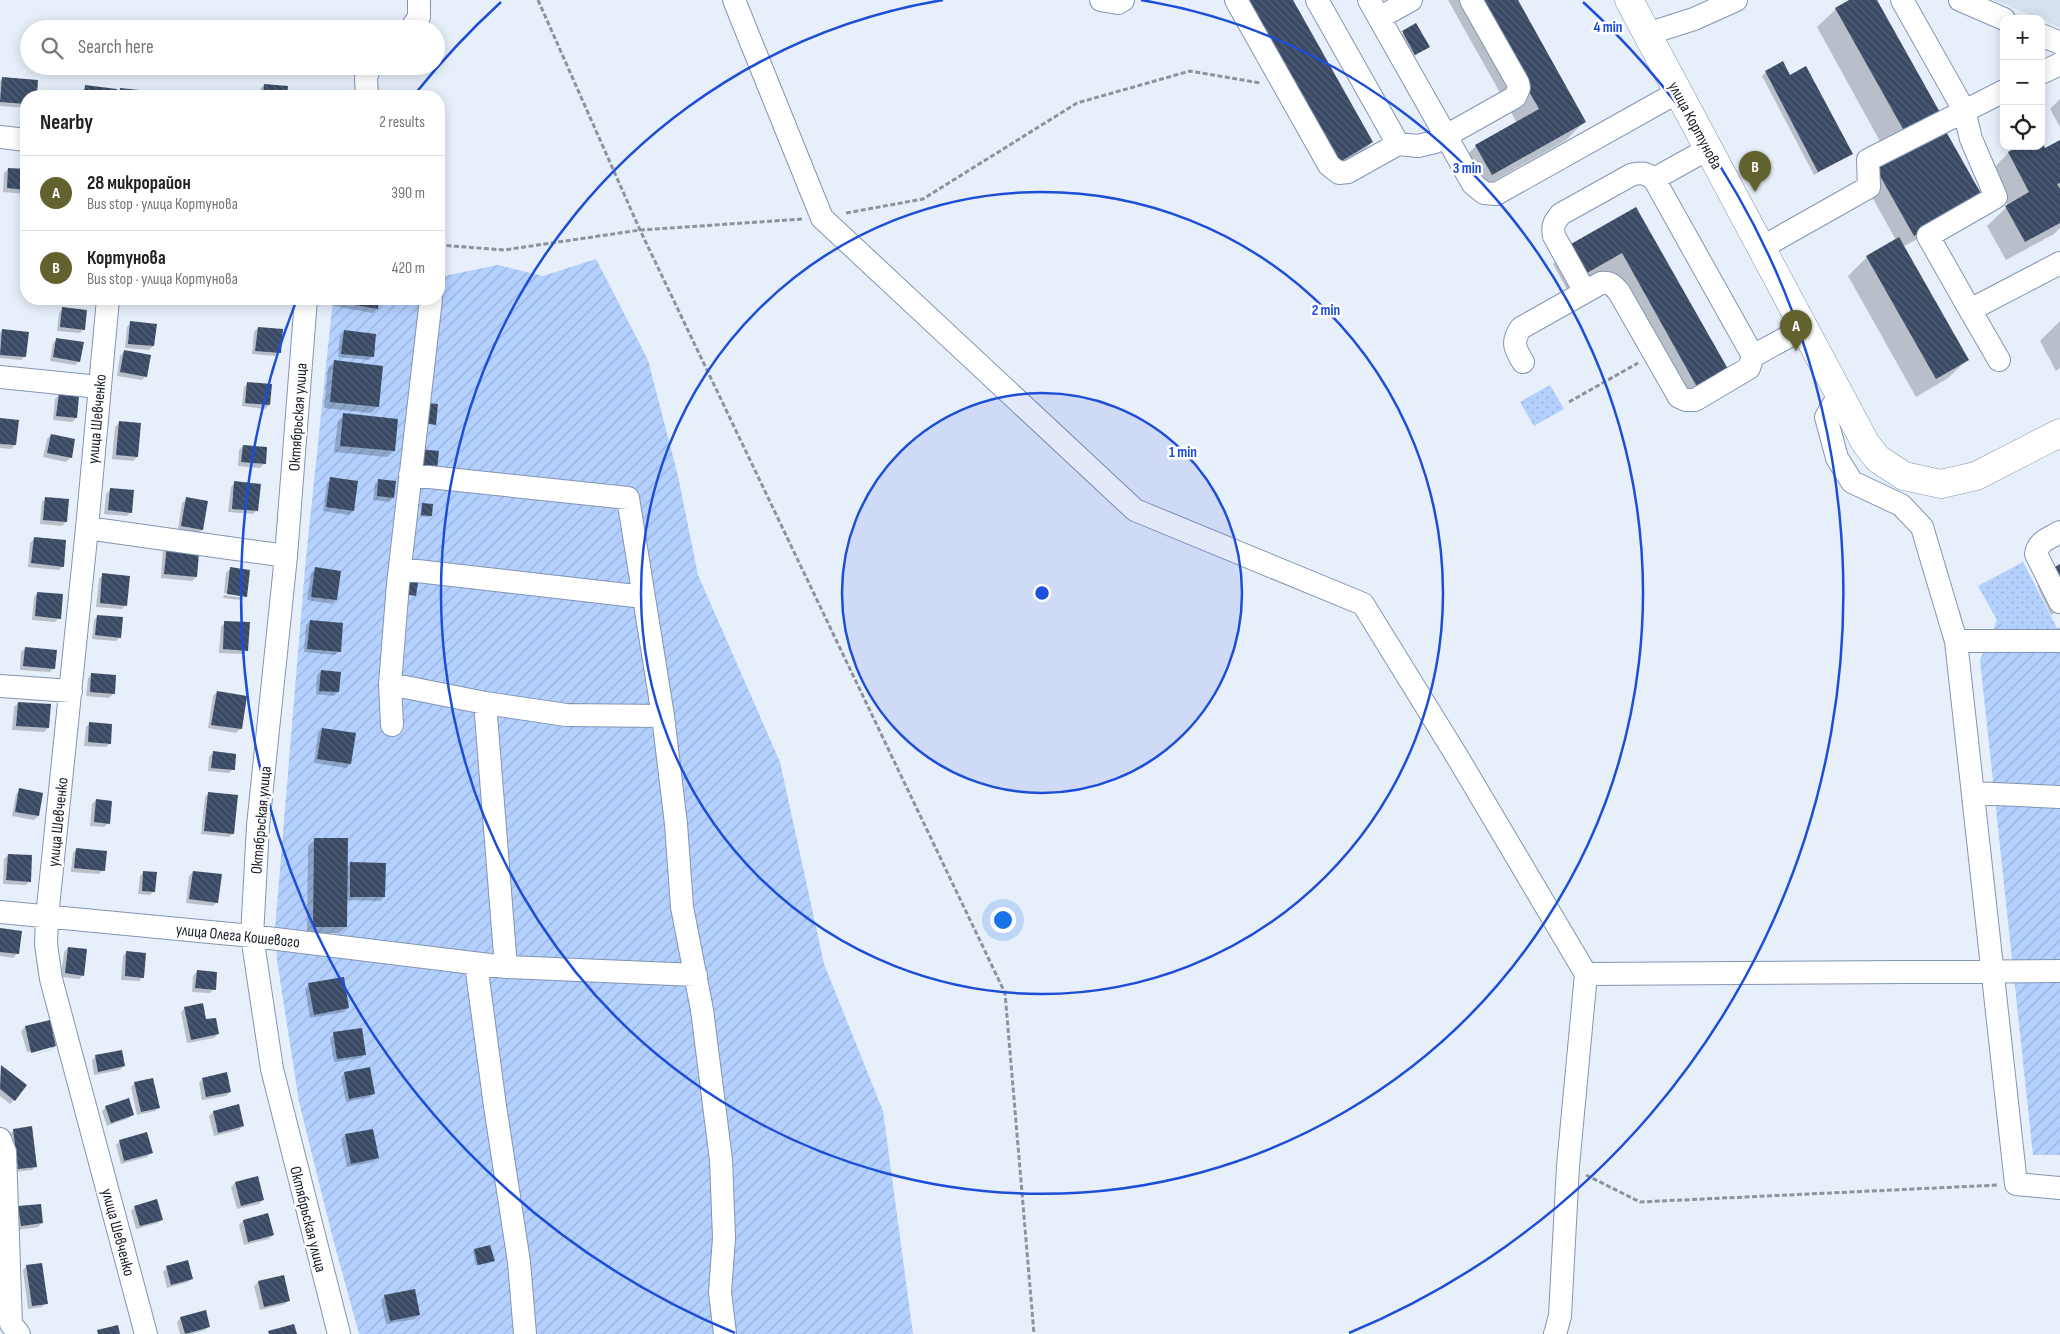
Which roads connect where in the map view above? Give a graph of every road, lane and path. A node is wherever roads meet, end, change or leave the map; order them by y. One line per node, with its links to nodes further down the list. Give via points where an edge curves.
1 (419, 0): 16 (street)
2 (538, 0): 35 (path)
3 (734, 0): 34 (street)
4 (1101, 0): 5 (street, via 1118,3)
5 (1123, 0)
6 (1236, 0): 23 (street)
7 (1317, 0): 31 (street)
8 (1411, 0): 14 (street)
9 (1471, 0): 28 (street, via 1519,88 1515,97)
10 (1629, 0): 17 (main road, улица Кортунова)
11 (1736, 0): 17 (street, via 1694,19)
12 (1902, 0): 27 (street)
13 (1960, 0): 15 (street)
14 (1374, 9): 28 (street)
15 (2000, 17)
16 (417, 20)
17 (1647, 34): 25 (main road, улица Кортунова)
18 (2045, 37): 19 (street)
19 (2060, 43)
20 (2060, 64): 21 (street)
21 (2045, 71)
22 (367, 75): 24 (street)
23 (1286, 88): 31 (street, via 1334,171 1348,172); 34 (path, via 1190,71 1171,76 1077,103 923,199)
24 (367, 90)
25 (1678, 92): 28 (street, via 1496,194 1484,193 1473,184); 32 (main road, улица Кортунова)
26 (2000, 93): 27 (street)
27 (1964, 110): 37 (street, via 1868,160 1869,187); 43 (street, via 1971,139 1996,197 1928,236)
28 (1446, 136): 31 (street, via 1425,145)
29 (0, 137): 30 (street)
30 (20, 139)
31 (1398, 144)
32 (1708, 149): 33 (street); 37 (main road, улица Кортунова)
33 (1654, 180): 39 (street, via 1639,172 1631,174 1560,214 1554,222 1554,236); 46 (street)
34 (822, 218): 35 (path); 78 (street, via 1135,510 1363,604)
35 (640, 230): 36 (path, via 504,250); 89 (path, via 1006,993)
36 (445, 245)
37 (1761, 248): 44 (main road, улица Кортунова)
38 (2060, 263): 43 (street)
39 (1585, 292): 45 (street, via 1601,284 1613,285); 48 (street, via 1521,328 1514,341)
40 (107, 305): 50 (street, улица Шевченко)
41 (306, 305): 57 (street, Октябрьская улица)
42 (430, 305): 54 (street)
43 (1970, 310): 47 (street)
44 (1804, 328): 46 (street); 51 (main road, улица Кортунова)
45 (1654, 354): 46 (street, via 1675,392 1686,400 1695,400 1743,372 1749,368); 52 (path)
46 (1754, 356)
47 (1999, 360)
48 (1523, 362)
49 (0, 377): 50 (street)
50 (99, 387): 55 (street, улица Шевченко)
51 (1840, 395): 53 (main road, улица Кортунова, via 1866,444 1878,459 1904,476 1940,484 1976,476); 61 (street, via 1826,417 1837,458 1852,482 1902,505 1922,527)
52 (1568, 402)
53 (2060, 433)
54 (410, 475): 58 (street); 59 (street, via 628,498)
55 (87, 528): 57 (street); 65 (street, улица Шевченко)
56 (2060, 532): 60 (street, via 2039,545 2036,554)
57 (286, 556): 73 (street, Октябрьская улица, via 258,826)
58 (400, 569): 59 (street); 63 (street)
59 (644, 597): 67 (street)
60 (2060, 602)
61 (1956, 641): 62 (street); 69 (street)
62 (2060, 642)
63 (390, 684): 66 (street); 68 (street)
64 (0, 686): 65 (street)
65 (71, 691): 72 (street, улица Шевченко)
66 (485, 703): 67 (street, via 566,715); 75 (street)
67 (663, 716): 79 (street, via 682,907)
68 (392, 725)
69 (1973, 793): 70 (street); 77 (street)
70 (2060, 797)
71 (0, 912): 72 (street, улица Олега Кошевого)
72 (47, 917): 73 (street, улица Олега Кошевого); 85 (street, улица Шевченко, via 46,944 51,979)
73 (252, 936): 74 (street, улица Олега Кошевого); 86 (street, Октябрьская улица, via 272,1069)
74 (476, 964): 75 (street, улица Олега Кошевого); 87 (street, via 519,1262)
75 (506, 967): 79 (street, улица Олега Кошевого)
76 (2060, 971): 77 (street)
77 (1992, 972): 78 (street); 82 (street)
78 (1586, 974): 81 (street)
79 (696, 975): 88 (street, via 721,1160 724,1238 720,1292)
80 (0, 1139): 84 (street, via 5,1152)
81 (1568, 1166): 82 (path, via 1640,1202); 90 (street, via 1560,1316)
82 (2016, 1184): 83 (street)
83 (2060, 1188)
84 (10, 1329)
85 (146, 1334)
86 (339, 1334)
87 (525, 1334)
88 (726, 1334)
89 (1034, 1334)
90 (1556, 1334)

